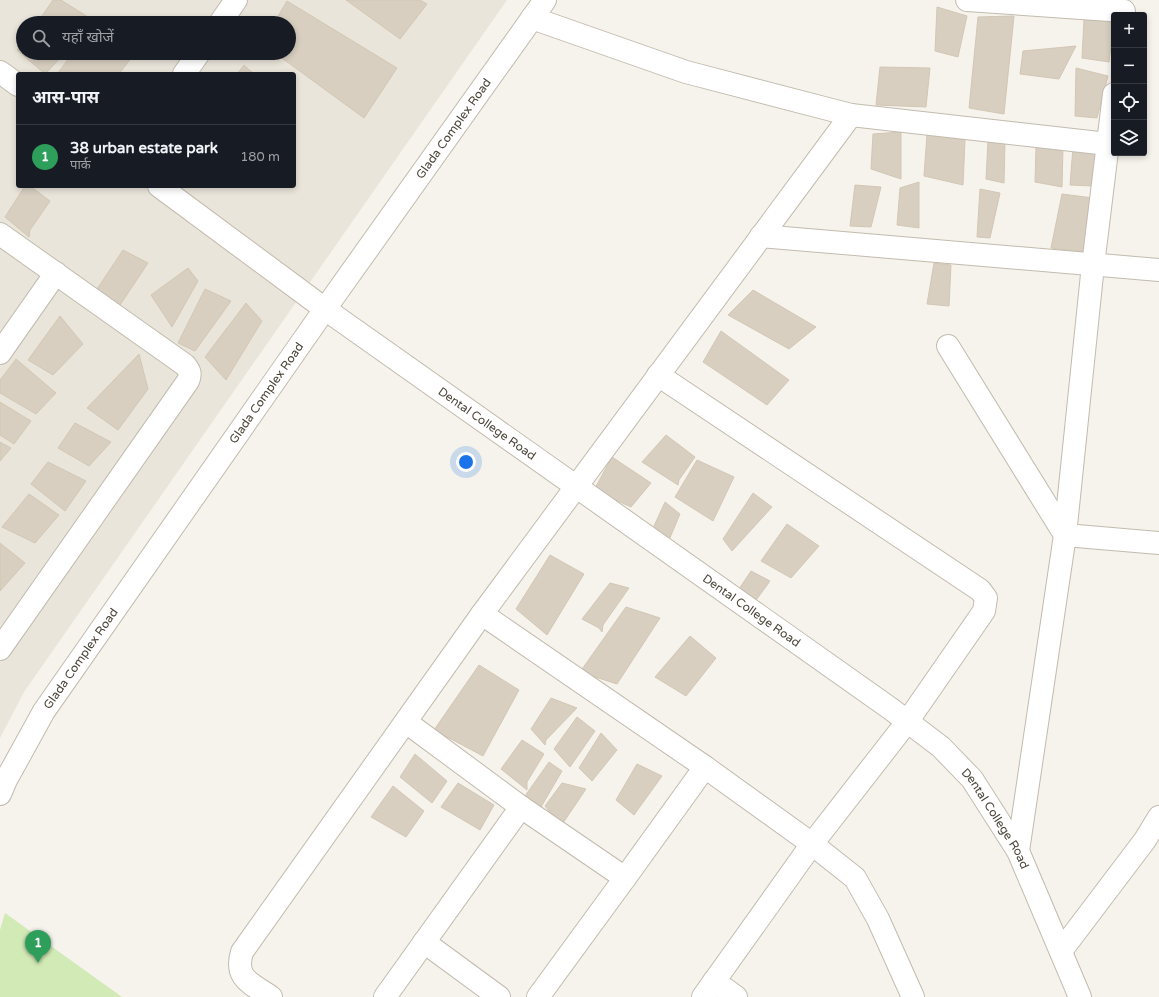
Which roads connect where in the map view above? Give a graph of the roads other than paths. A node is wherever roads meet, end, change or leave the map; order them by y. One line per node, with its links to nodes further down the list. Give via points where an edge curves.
1 (236, 0): 5 (street)
2 (545, 0): 6 (street, Glada Complex Road)
3 (967, 0): 4 (street)
4 (1125, 9)
5 (225, 16)
6 (532, 18): 11 (street, via 686,72); 20 (street, Glada Complex Road)
7 (194, 60): 9 (street)
8 (0, 72): 10 (street)
9 (185, 72)
10 (16, 84)
11 (851, 115): 13 (street); 16 (street)
12 (1111, 119): 13 (street)
13 (1108, 144): 17 (street)
14 (162, 188): 20 (street, Dental College Road)
15 (0, 234): 19 (street)
16 (761, 236): 17 (street); 23 (street)
17 (1093, 265): 18 (street); 25 (street)
18 (1159, 270)
19 (56, 273): 22 (street); 28 (street, via 185,365 190,375)
20 (325, 310): 24 (street, Dental College Road); 32 (street, Glada Complex Road, via 44,711)
21 (948, 346): 25 (street)
22 (0, 353)
23 (658, 375): 24 (street); 30 (street, via 980,590 986,598 984,611)
24 (575, 487): 27 (street); 30 (street, Dental College Road)
25 (1065, 535): 26 (street); 37 (street)
26 (1159, 542)
27 (482, 614): 29 (street); 31 (street)
28 (0, 649)
29 (406, 722): 33 (street); 42 (street, via 242,952 239,963 241,975)
30 (907, 722): 35 (street); 37 (street, Dental College Road, via 940,747 972,779)
31 (705, 767): 35 (street); 38 (street)
32 (0, 794)
33 (521, 806): 38 (street); 39 (street)
34 (1159, 816): 36 (street)
35 (812, 844): 41 (street); 47 (street, via 855,878 878,919)
36 (1152, 845): 40 (street)
37 (1018, 851): 40 (street, Dental College Road)
38 (625, 878): 45 (street)
39 (424, 942): 43 (street); 44 (street)
40 (1061, 951): 48 (street, Dental College Road)
41 (708, 989): 46 (street)
42 (271, 997)
43 (385, 997)
44 (500, 997)
45 (538, 997)
46 (736, 997)
47 (913, 997)
48 (1080, 997)

